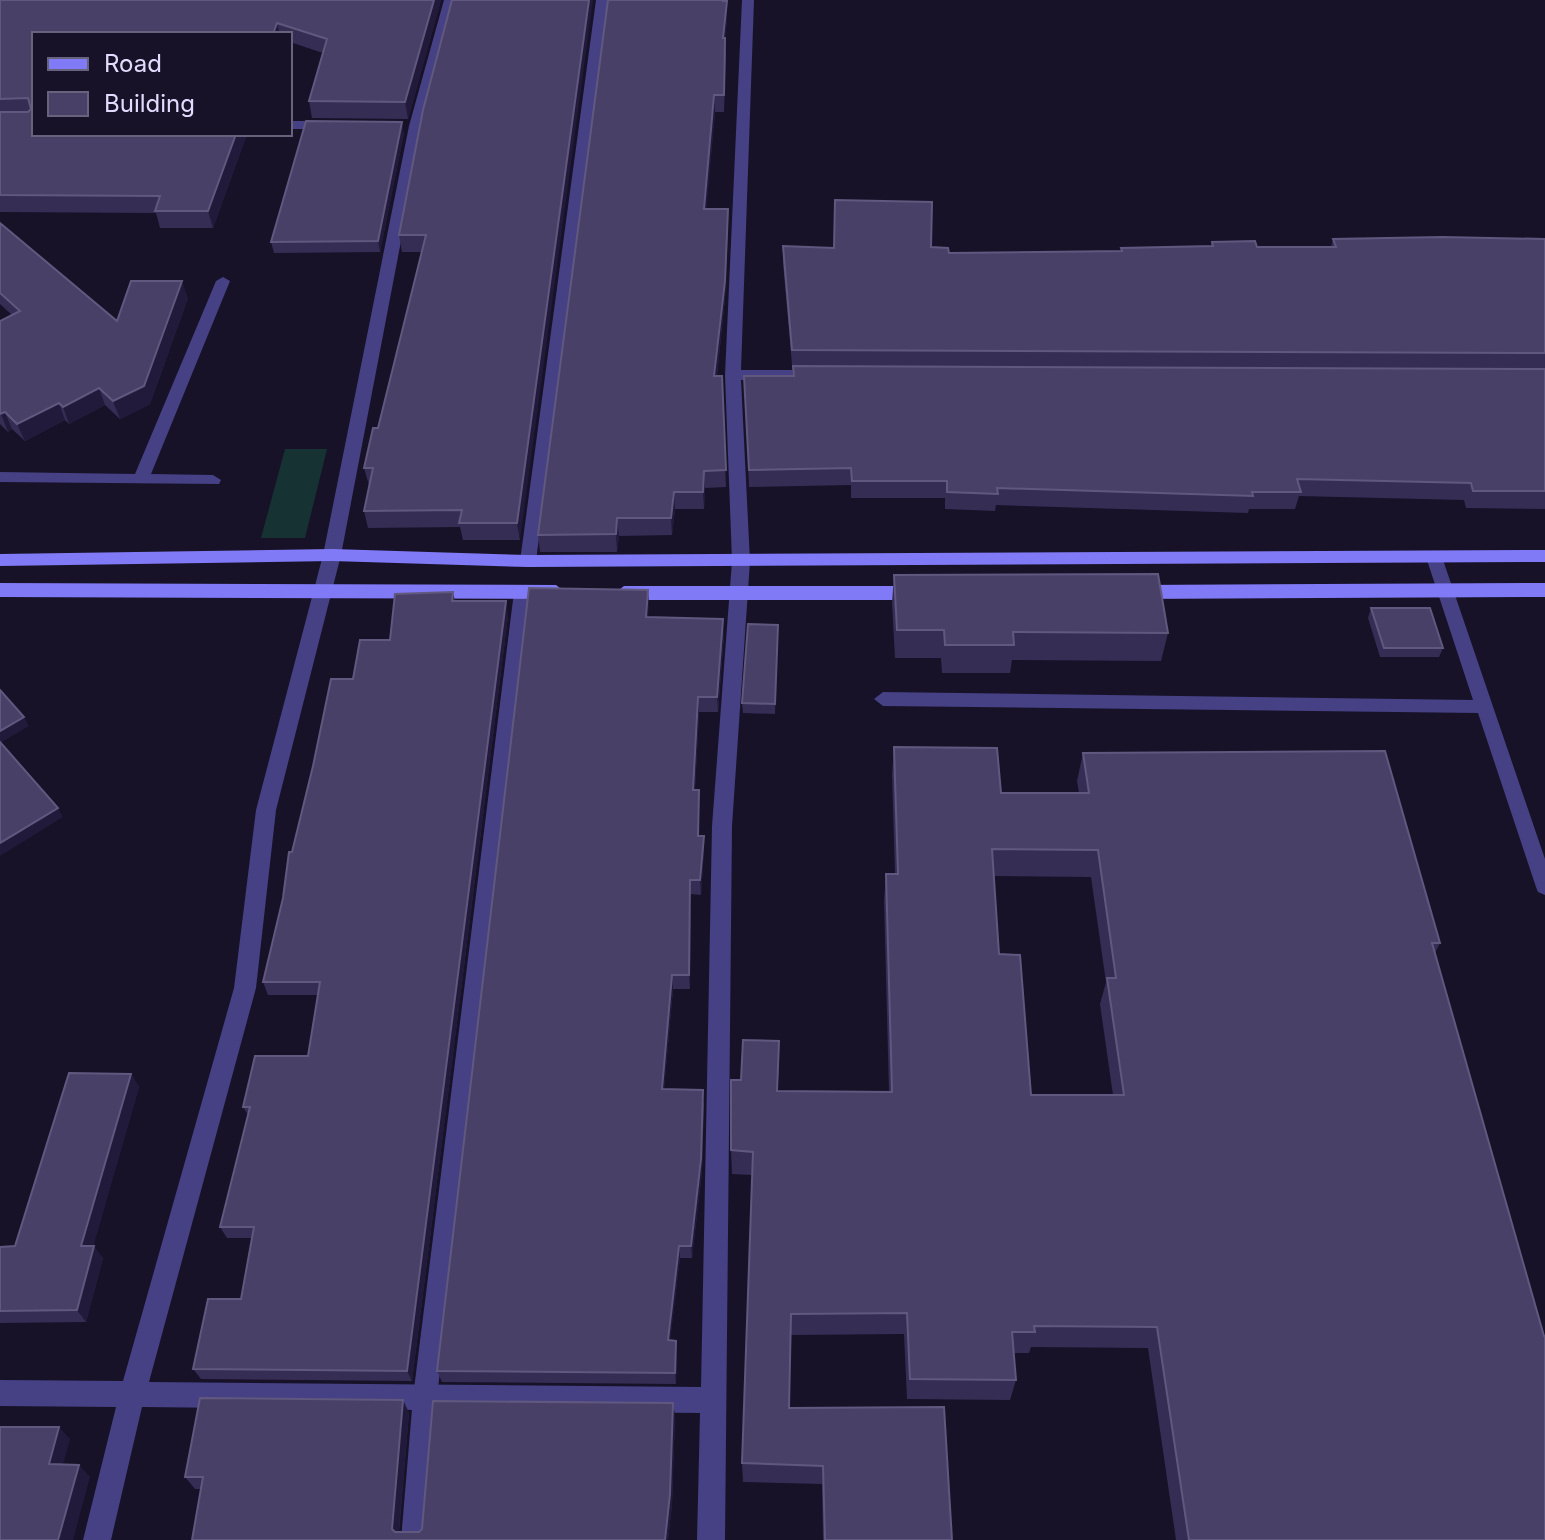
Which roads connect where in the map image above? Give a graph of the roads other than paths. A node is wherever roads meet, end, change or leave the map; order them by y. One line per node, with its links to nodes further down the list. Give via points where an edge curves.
1 (450, 0): 12 (street, via 408,126)
2 (602, 0): 16 (lane)
3 (748, 0): 7 (street)
4 (292, 125): 5 (street)
5 (353, 125)
6 (223, 281): 10 (lane)
7 (733, 375): 8 (street); 17 (street)
8 (828, 375)
9 (0, 477): 10 (lane)
10 (141, 479): 11 (lane)
11 (213, 480)
12 (332, 555): 15 (street); 16 (street); 21 (street)
13 (1545, 556): 14 (street)
14 (1434, 557): 17 (street); 19 (lane)
15 (0, 560)
16 (528, 561): 17 (street)
17 (741, 561): 27 (street)
18 (0, 590): 21 (street)
19 (1445, 590): 20 (street); 24 (street); 29 (lane)
20 (1545, 590)
21 (320, 591): 22 (street); 31 (street, via 266,810 245,988)
22 (522, 592): 23 (street); 33 (lane)
23 (568, 592)
24 (1116, 592)
25 (599, 593): 27 (street)
26 (943, 593): 27 (street)
27 (739, 594): 34 (street, via 722,826)
28 (883, 699): 29 (lane)
29 (1486, 707): 30 (lane)
30 (1545, 887)
31 (133, 1392): 32 (street); 33 (street); 35 (street)
32 (0, 1393)
33 (425, 1397): 34 (street); 36 (lane)
34 (714, 1400): 37 (street)
35 (97, 1540)
36 (413, 1540)
37 (711, 1540)

